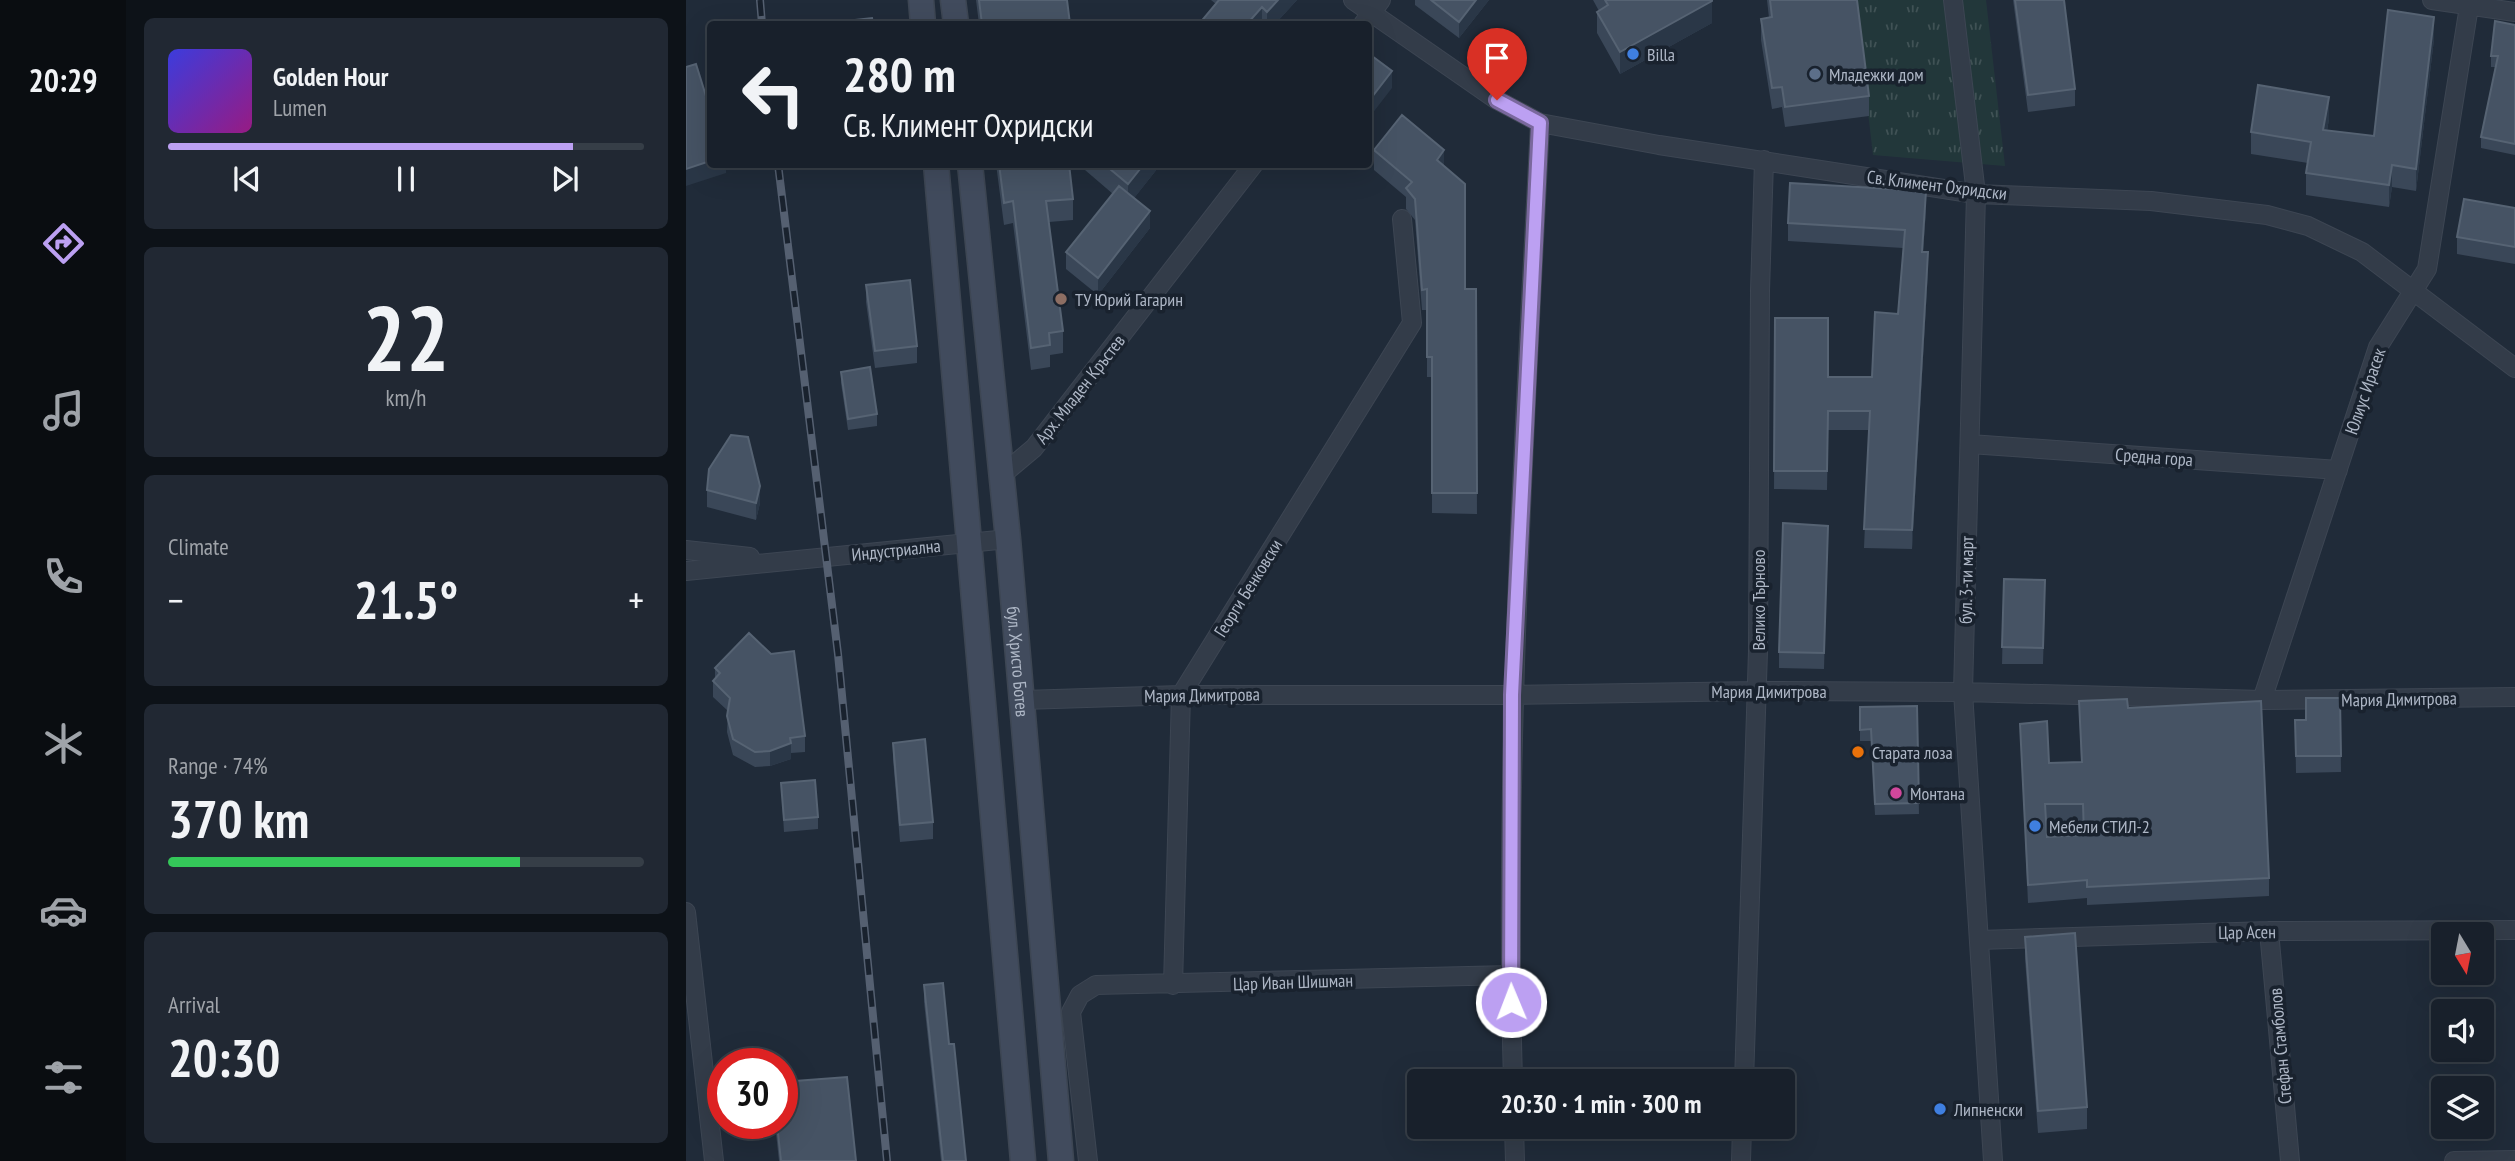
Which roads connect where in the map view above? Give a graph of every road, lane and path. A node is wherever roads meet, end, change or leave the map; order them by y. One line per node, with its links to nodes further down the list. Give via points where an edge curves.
1 (921, 0): 9 (main road)
2 (953, 0): 10 (main road)
3 (1353, 0): 8 (street, Св. Климент Охридски)
4 (1953, 0): 16 (street, бул. 3-ти март)
5 (2432, 0): 6 (street)
6 (2470, 2): 7 (street); 18 (street, Юлиус Ирасек, via 2437,219 2427,269)
7 (2515, 12)
8 (1372, 13): 11 (street, Св. Климент Охридски, via 1497,100)
9 (923, 21)
10 (956, 21)
11 (1540, 123): 12 (street, Св. Климент Охридски); 31 (street)
12 (1764, 160): 16 (street, Св. Климент Охридски); 28 (street, Велико Търново)
13 (936, 168): 24 (main road)
14 (970, 168): 22 (main road, бул. Христо Ботев)
15 (1251, 168): 22 (street, Арх. Младен Кръстев, via 1034,448)
16 (1976, 194): 18 (street, Св. Климент Охридски, via 2151,201 2267,215 2308,226 2362,253); 20 (street, бул. 3-ти март)
17 (1402, 219): 30 (street, Георги Бенковски, via 1412,323)
18 (2415, 291): 19 (street, Св. Климент Охридски); 21 (street, Юлиус Ирасек, via 2378,347)
19 (2515, 368)
20 (1970, 444): 21 (street, Средна гора); 29 (street, бул. 3-ти март)
21 (2338, 470): 34 (street, Юлиус Ирасек)
22 (1003, 474): 23 (main road, бул. Христо Ботев)
23 (1008, 539): 24 (street, Индустриална); 33 (main road, бул. Христо Ботев)
24 (972, 543): 26 (street, Индустриална); 47 (main road)
25 (686, 550): 26 (street, Индустриална)
26 (784, 562): 27 (street, Индустриална)
27 (686, 571)
28 (1757, 691): 29 (street, Мария Димитрова); 31 (street, Мария Димитрова); 42 (street, Велико Търново)
29 (1963, 692): 34 (street, Мария Димитрова); 38 (street, бул. 3-ти март)
30 (1181, 695): 31 (street, Мария Димитрова); 33 (street, Мария Димитрова); 40 (street)
31 (1512, 695): 39 (street)
32 (2515, 697): 34 (street, Мария Димитрова)
33 (1023, 700): 48 (main road, бул. Христо Ботев)
34 (2262, 700)
35 (686, 912): 46 (street)
36 (2515, 930): 37 (street, Цар Асен)
37 (2269, 931): 38 (street, Цар Асен); 53 (street, Стефан Стамболов)
38 (1979, 940): 52 (street, бул. 3-ти март)
39 (1510, 975): 40 (street, Цар Иван Шишман); 41 (street)
40 (1173, 985): 49 (street, Цар Иван Шишман, via 1096,985 1080,995 1071,1012)
41 (1513, 1069)
42 (1744, 1069)
43 (1514, 1139): 50 (street)
44 (1742, 1139): 51 (street)
45 (2515, 1160): 54 (street)
46 (714, 1161)
47 (1023, 1161)
48 (1060, 1161)
49 (1088, 1161)
50 (1515, 1161)
51 (1741, 1161)
52 (1993, 1161)
53 (2290, 1161)
54 (2454, 1161)

